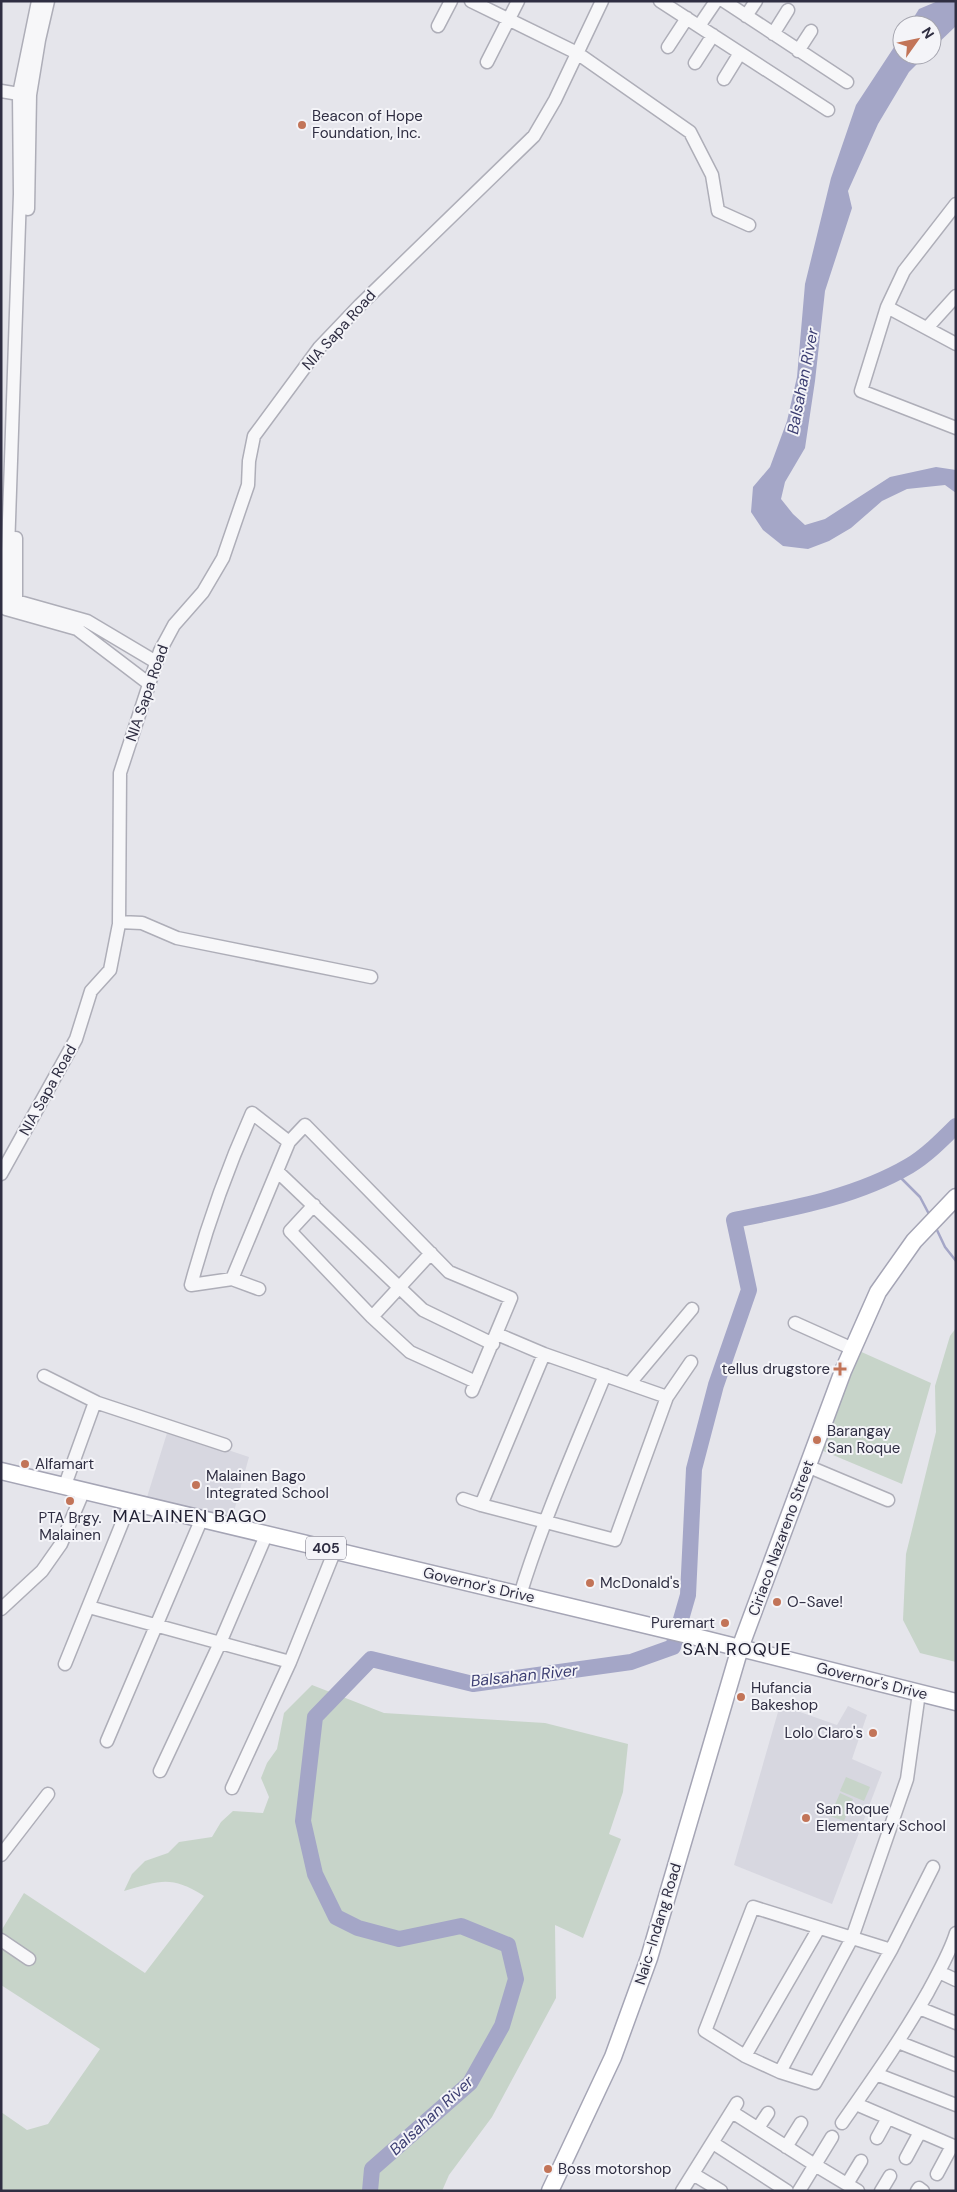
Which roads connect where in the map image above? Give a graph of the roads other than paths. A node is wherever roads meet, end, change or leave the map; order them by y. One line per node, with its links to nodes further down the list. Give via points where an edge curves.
1 (38, 1): 29 (street)
2 (48, 1): 38 (street, via 30,95 30,180)
3 (451, 1): 15 (street)
4 (471, 1): 14 (street)
5 (518, 1): 14 (street)
6 (602, 1): 22 (street, NIA Sapa Road)
7 (660, 1): 13 (street)
8 (716, 1): 16 (street)
9 (724, 1): 12 (street)
10 (756, 1): 12 (street)
11 (788, 10): 18 (street)
12 (746, 16): 18 (street)
13 (687, 18): 16 (street); 20 (street)
14 (510, 20): 22 (street); 24 (street)
15 (438, 26)
16 (699, 26): 19 (street)
17 (811, 31): 21 (street)
18 (773, 34): 21 (street)
19 (713, 35): 23 (street); 25 (street)
20 (668, 47)
21 (798, 50): 27 (street)
22 (578, 53): 32 (street, via 690,132 712,175 718,211); 41 (street, NIA Sapa Road, via 534,136 319,348 254,436 248,485 223,558 203,592 174,625)
23 (740, 53): 26 (street); 30 (street)
24 (487, 62)
25 (695, 63)
26 (724, 79)
27 (847, 82)
28 (1, 91): 29 (street)
29 (19, 94): 38 (street, via 20,194)
30 (828, 110)
31 (956, 204): 34 (street, via 904,271)
32 (749, 225)
33 (956, 296): 35 (street)
34 (887, 307): 35 (street); 37 (street, via 860,391)
35 (927, 328): 36 (street)
36 (956, 344)
37 (956, 428)
38 (11, 605): 39 (street, via 87,621); 40 (street, via 77,629)
39 (95, 626): 40 (street); 41 (street)
40 (88, 638): 42 (street)
41 (156, 662): 42 (street, NIA Sapa Road)
42 (148, 683): 43 (street, NIA Sapa Road, via 120,773)
43 (119, 922): 44 (street, via 142,923 177,938); 47 (street, NIA Sapa Road, via 110,970 91,991 76,1039)
44 (371, 977)
45 (289, 1142): 46 (street); 50 (street, via 305,1125); 51 (street, via 252,1113 206,1229 191,1285)
46 (277, 1171): 49 (street); 51 (street)
47 (1, 1174)
48 (956, 1197): 58 (main road, Ciriaco Nazareno Street, via 897,1263 878,1292)
49 (314, 1205): 52 (street); 55 (street, via 290,1230)
50 (431, 1253): 52 (street); 57 (street, via 450,1272 511,1298)
51 (232, 1279): 53 (street)
52 (398, 1287): 55 (street); 57 (street, via 423,1310)
53 (259, 1289)
54 (692, 1309): 63 (street)
55 (372, 1317): 57 (street, via 410,1352 474,1387)
56 (795, 1323): 58 (street)
57 (495, 1339): 59 (street)
58 (853, 1350): 67 (main road, Ciriaco Nazareno Street)
59 (544, 1354): 61 (street); 74 (street)
60 (691, 1362): 64 (street)
61 (605, 1375): 63 (street); 76 (street)
62 (44, 1376): 65 (street)
63 (630, 1383): 64 (street)
64 (667, 1397): 76 (street, via 615,1540)
65 (96, 1402): 66 (street); 69 (street)
66 (226, 1445)
67 (807, 1466): 72 (street); 84 (main road, Ciriaco Nazareno Street)
68 (1, 1471): 69 (main road, Governor's Drive / 405)
69 (65, 1486): 70 (main road, Governor's Drive / 405)
70 (84, 1490): 73 (main road, Governor's Drive / 405); 81 (street, via 61,1544 42,1571)
71 (463, 1499): 74 (street)
72 (888, 1500)
73 (131, 1501): 75 (main road, Governor's Drive / 405); 80 (street)
74 (481, 1506): 76 (street)
75 (202, 1518): 77 (main road, Governor's Drive / 405); 82 (street)
76 (545, 1521): 79 (street, via 532,1557)
77 (267, 1534): 78 (main road, Governor's Drive / 405); 83 (street)
78 (335, 1550): 79 (main road, Governor's Drive / 405); 85 (street)
79 (526, 1590): 84 (main road, Governor's Drive / 405)
80 (89, 1607): 82 (street); 86 (street)
81 (1, 1608)
82 (156, 1626): 83 (street); 89 (street)
83 (220, 1643): 85 (street); 90 (street)
84 (740, 1648): 87 (main road, Governor's Drive); 130 (main road, Naic–Indang Road, via 650,1958 613,2057)
85 (290, 1662): 91 (street)
86 (65, 1664)
87 (919, 1693): 88 (main road, Governor's Drive); 97 (street, via 907,1779)
88 (956, 1702)
89 (107, 1741)
90 (160, 1771)
91 (232, 1788)
92 (48, 1794): 93 (street)
93 (1, 1855)
94 (933, 1867): 99 (street)
95 (819, 1928): 97 (street); 106 (street); 106 (street, via 754,1907 705,2030)
96 (956, 1935): 101 (street)
97 (852, 1938): 99 (street); 108 (street)
98 (1, 1940): 100 (street)
99 (891, 1950): 108 (street, via 815,2083)
100 (29, 1959)
101 (939, 1972): 102 (street); 103 (street)
102 (956, 1980)
103 (919, 2008): 104 (street); 105 (street)
104 (956, 2023)
105 (898, 2042): 107 (street); 109 (street)
106 (745, 2056): 108 (street)
107 (956, 2065)
108 (780, 2072)
109 (876, 2074): 110 (street); 111 (street)
110 (856, 2104): 113 (street); 115 (street)
111 (956, 2105)
112 (768, 2113): 116 (street)
113 (888, 2118): 117 (street); 119 (street)
114 (801, 2123): 121 (street)
115 (842, 2123)
116 (758, 2128): 120 (street, via 735,2108); 121 (street)
117 (920, 2132): 122 (street); 123 (street)
118 (832, 2137): 125 (street)
119 (877, 2138)
120 (713, 2143): 126 (street); 133 (street)
121 (786, 2147): 125 (street)
122 (954, 2147): 127 (street)
123 (906, 2158)
124 (861, 2161): 129 (street)
125 (815, 2165): 129 (street); 134 (street)
126 (693, 2174): 131 (street); 132 (street)
127 (937, 2174)
128 (890, 2176): 135 (street)
129 (853, 2187)
130 (550, 2191)
131 (682, 2191)
132 (721, 2191)
133 (787, 2191)
134 (799, 2191)
135 (881, 2191)
136 (917, 2191): 137 (street, via 919,2188)
137 (923, 2191)

